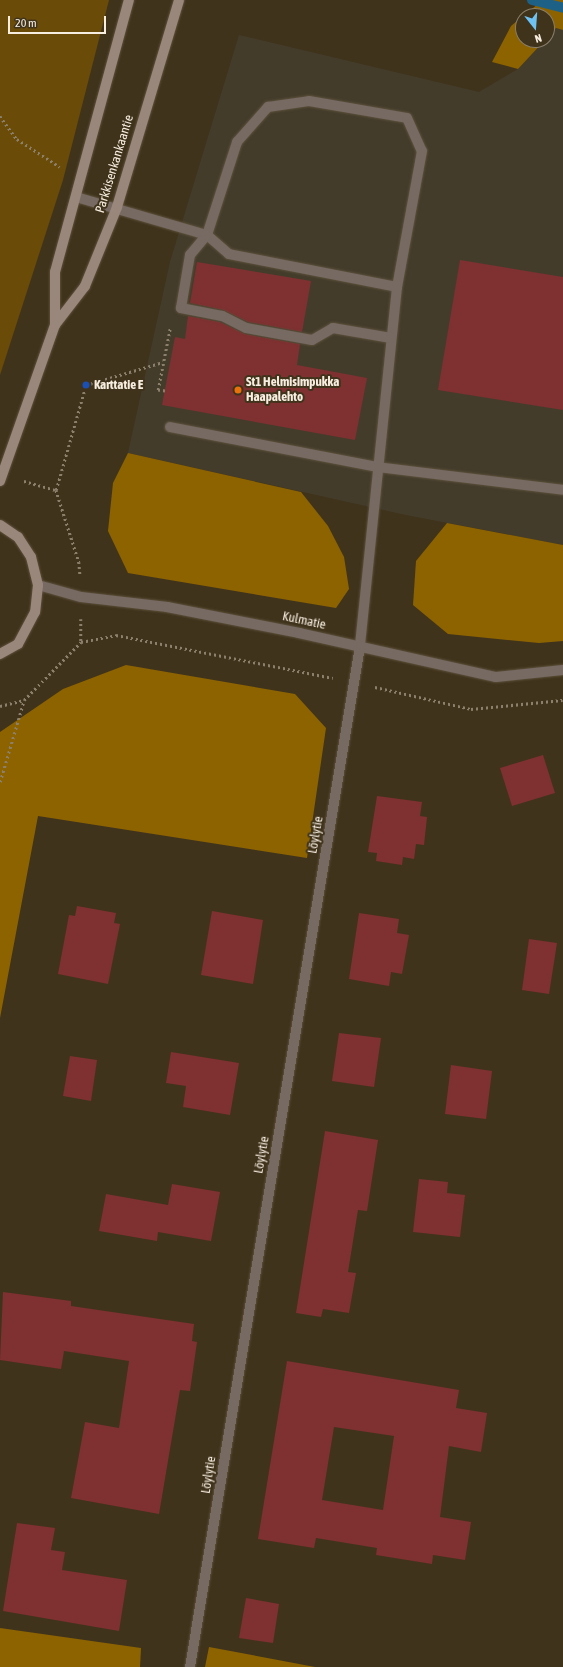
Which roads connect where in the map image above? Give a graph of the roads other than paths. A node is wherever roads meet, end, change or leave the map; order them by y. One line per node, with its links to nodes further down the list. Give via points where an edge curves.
1 (129, 0): 3 (main road, Parkkisenkankaantie)
2 (179, 0): 4 (main road, Parkkisenkankaantie)
3 (76, 197): 4 (street); 7 (main road, Parkkisenkankaantie, via 55,272)
4 (117, 207): 5 (street); 7 (main road, Parkkisenkankaantie, via 85,286)
5 (207, 235): 6 (street, via 229,254); 6 (street, Löylytie, via 237,142 268,107 309,101 407,118 422,151); 8 (street, via 190,255 181,308 222,316 246,328 312,340 333,328)
6 (397, 287): 8 (street, Löylytie)
7 (55, 324): 11 (main road, Parkkisenkankaantie)
8 (391, 338): 10 (street, Löylytie)
9 (170, 427): 10 (street)
10 (377, 467): 12 (street); 15 (street, Löylytie)
11 (1, 478)
12 (563, 490)
13 (0, 525): 14 (main road, via 18,537 31,557)
14 (38, 585): 15 (street, Kulmatie, via 81,597 167,607); 16 (main road, via 35,612 18,644)
15 (360, 647): 17 (street, Kulmatie, via 496,677); 18 (street, Löylytie)
16 (0, 654)
17 (563, 670)
18 (190, 1667)

